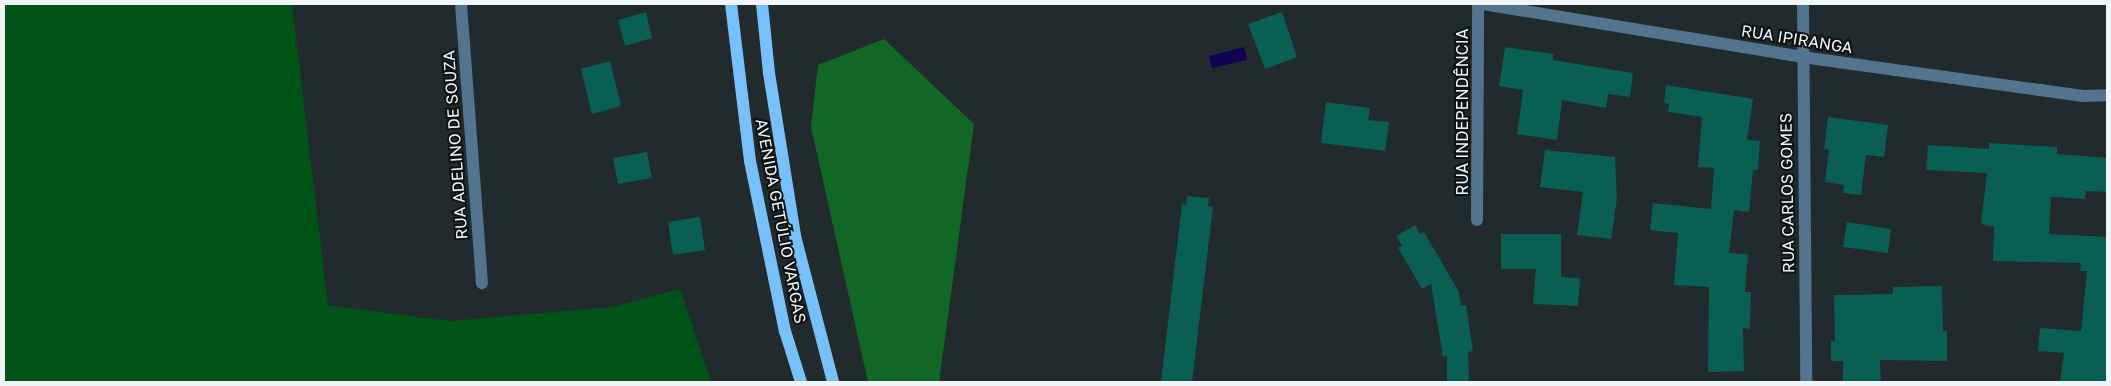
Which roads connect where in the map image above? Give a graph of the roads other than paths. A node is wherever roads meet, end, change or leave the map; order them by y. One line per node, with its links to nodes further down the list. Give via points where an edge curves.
1 (461, 4): 10 (street, RUA ADELINO DE SOUZA)
2 (731, 4): 11 (main road, AVENIDA GETÚLIO VARGAS, via 750,161 785,331)
3 (762, 4): 12 (main road, AVENIDA GETÚLIO VARGAS, via 769,73 795,236)
4 (1478, 4): 9 (street, RUA INDEPENDÊNCIA)
5 (1483, 4): 7 (street, RUA IPIRANGA)
6 (1803, 4): 7 (street, RUA CARLOS GOMES)
7 (1802, 57): 8 (street, RUA IPIRANGA, via 2083,96); 13 (street, RUA CARLOS GOMES)
8 (2107, 95)
9 (1477, 220)
10 (482, 283)
11 (802, 382)
12 (833, 382)
13 (1806, 382)

